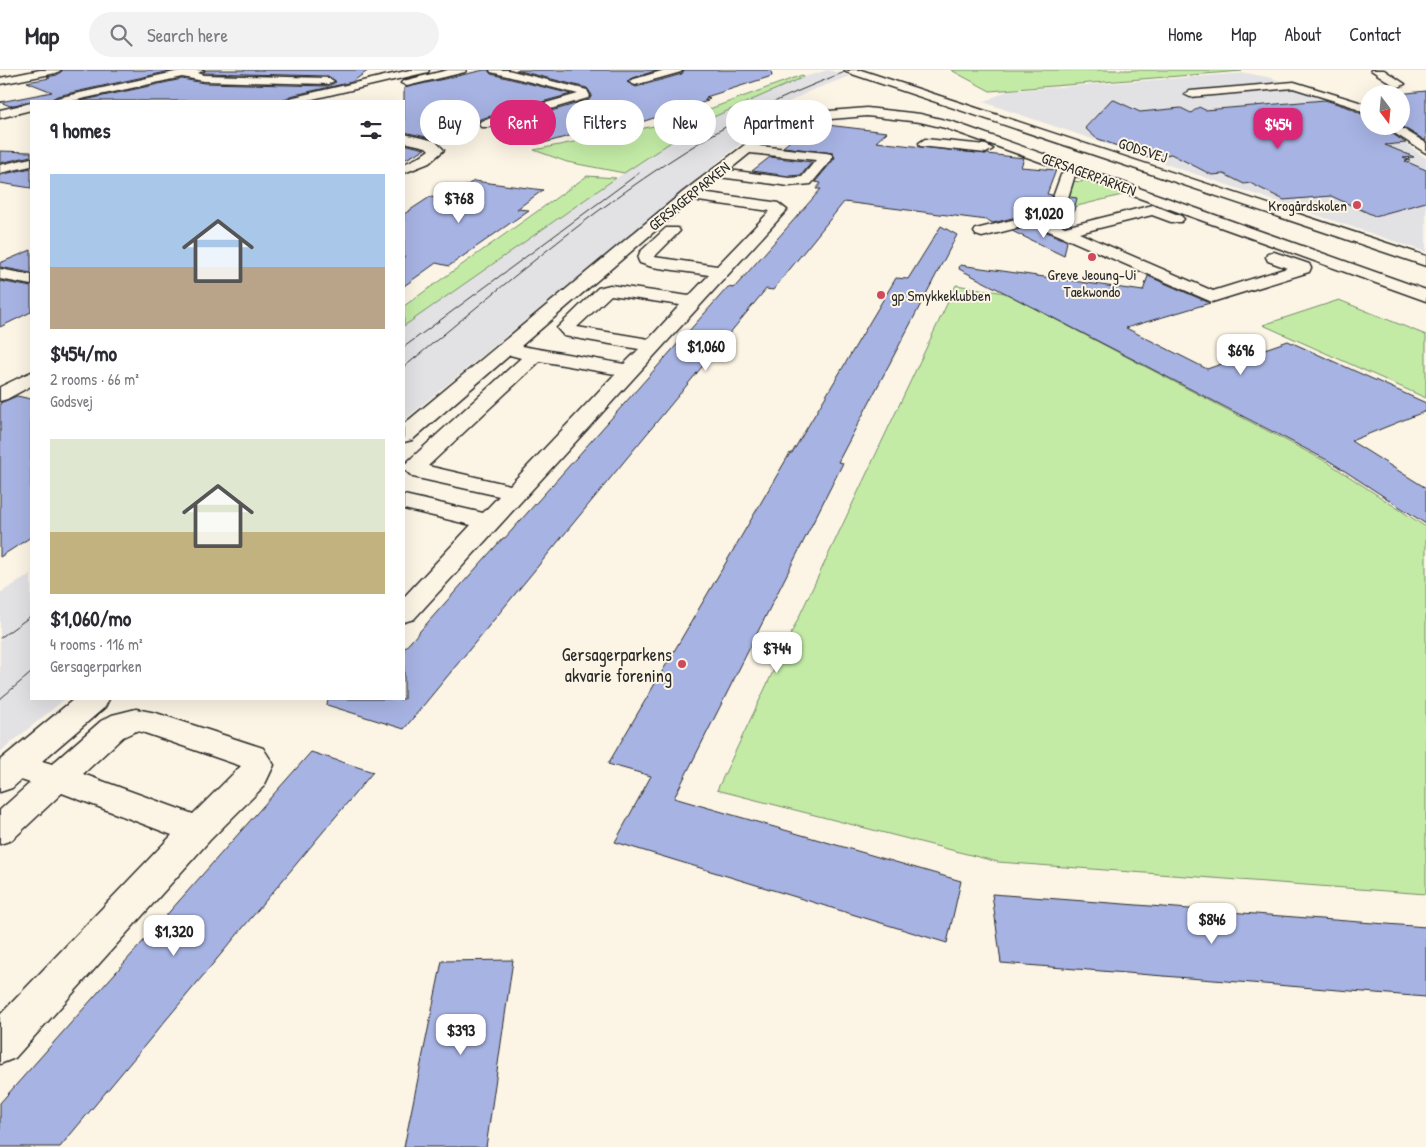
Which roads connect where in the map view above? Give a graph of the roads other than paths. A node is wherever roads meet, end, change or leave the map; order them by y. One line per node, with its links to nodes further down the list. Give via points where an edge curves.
1 (50, 70): 12 (street)
2 (199, 70): 11 (street)
3 (424, 70): 21 (street)
4 (460, 70): 18 (street)
5 (495, 70): 10 (street)
6 (522, 70): 10 (street)
7 (677, 70): 14 (street)
8 (850, 70): 54 (street, GODSVEJ)
9 (1376, 70): 16 (street)
10 (508, 73): 29 (street, via 583,92 584,96)
11 (184, 74): 13 (street, via 204,78); 20 (street)
12 (0, 81)
13 (328, 81)
14 (634, 82)
15 (1328, 84): 17 (street)
16 (1399, 84)
17 (1296, 86): 19 (street); 24 (street)
18 (366, 93)
19 (1190, 94)
20 (62, 100)
21 (294, 100)
22 (30, 107): 25 (street)
23 (1326, 109): 26 (street)
24 (1360, 113)
25 (0, 114)
26 (1360, 114)
27 (0, 118): 28 (street)
28 (24, 121)
29 (485, 124)
30 (1403, 135): 35 (street)
31 (405, 138): 39 (street, via 430,144 437,150 424,160)
32 (925, 143): 36 (street)
33 (815, 145): 37 (street, via 834,147)
34 (748, 149): 36 (street, GERSAGERPARKEN, via 776,127 804,117 867,112 949,125); 37 (street); 42 (street, GERSAGERPARKEN)
35 (1426, 149)
36 (1032, 154): 44 (street, GERSAGERPARKEN)
37 (826, 157): 42 (street, via 806,181 789,182)
38 (30, 162): 40 (street)
39 (406, 167): 41 (street)
40 (0, 169)
41 (438, 169)
42 (717, 173): 46 (street, GERSAGERPARKEN)
43 (1068, 175): 48 (street)
44 (1143, 194): 45 (street, GERSAGERPARKEN); 52 (street, GERSAGERPARKEN)
45 (1117, 200)
46 (687, 210): 55 (street, GERSAGERPARKEN); 56 (street, via 646,255 646,259); 56 (street, via 709,198 774,206 779,210)
47 (1073, 210): 48 (street)
48 (1055, 214): 49 (street)
49 (1034, 219): 50 (street); 51 (street)
50 (982, 232)
51 (1063, 232): 53 (street, via 1154,210); 53 (street, via 1212,297 1303,268)
52 (1287, 246): 53 (street); 62 (street, GERSAGERPARKEN)
53 (1263, 252)
54 (1426, 261)
55 (599, 270): 57 (street); 65 (street, GERSAGERPARKEN)
56 (721, 272): 61 (street)
57 (619, 273)
58 (0, 274): 60 (street)
59 (648, 277): 61 (street)
60 (30, 280)
61 (707, 286): 63 (street)
62 (1426, 296)
63 (693, 302): 64 (street); 64 (street, via 610,290 566,328 571,332)
64 (653, 346): 67 (street)
65 (505, 349): 66 (street); 70 (street, GERSAGERPARKEN)
66 (534, 355): 67 (street); 71 (street, via 416,464 421,472)
67 (629, 372): 71 (street)
68 (30, 379): 69 (street)
69 (0, 395)
70 (405, 434)
71 (516, 493): 73 (street)
72 (405, 502): 73 (street)
73 (489, 522): 74 (street)
74 (405, 612)
75 (93, 700): 76 (street)
76 (8, 772): 77 (street)
77 (57, 778): 78 (street); 79 (street); 79 (street, via 120,723 137,719 256,760 256,770)
78 (0, 830)
79 (198, 830): 80 (street)
80 (0, 1044)

